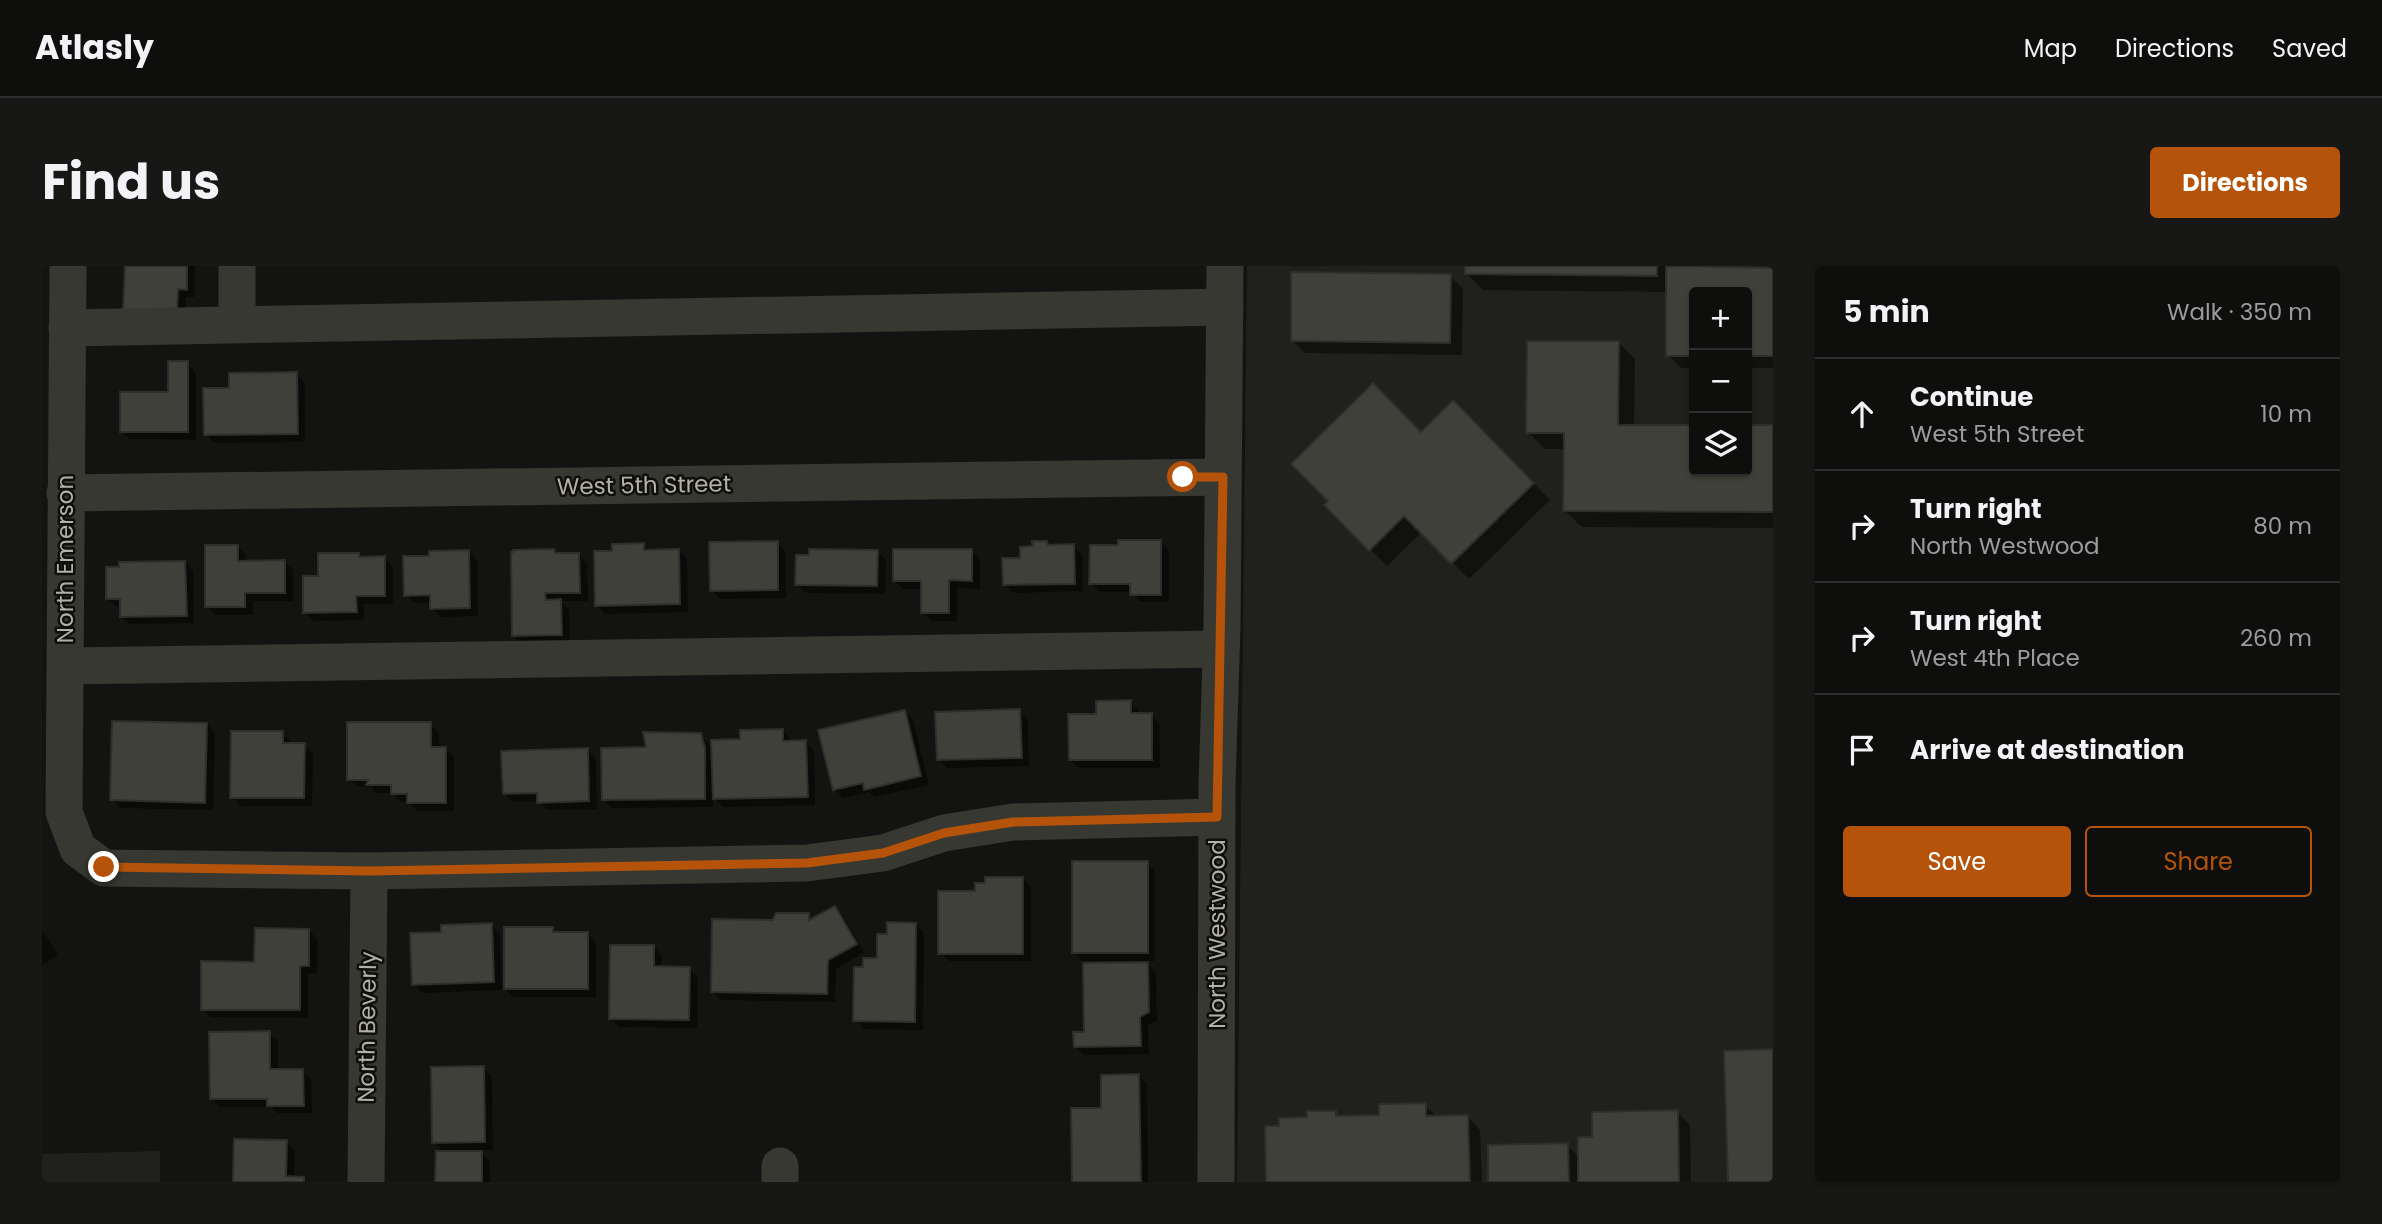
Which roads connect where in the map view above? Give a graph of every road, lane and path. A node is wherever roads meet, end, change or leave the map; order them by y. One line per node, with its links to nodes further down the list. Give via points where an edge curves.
1 (68, 266): 6 (street, North Emerson)
2 (237, 266): 5 (street)
3 (1225, 266): 4 (street, North Westwood)
4 (1225, 307): 5 (street); 7 (street, North Westwood)
5 (237, 324): 6 (street)
6 (67, 328): 8 (street, North Emerson)
7 (1223, 477): 8 (street, West 5th Street); 9 (street, North Westwood)
8 (65, 493): 10 (street, North Emerson)
9 (1221, 649): 10 (street); 11 (street, North Westwood)
10 (66, 666): 12 (street, North Emerson, via 64,812 78,849 104,867)
11 (1217, 817): 12 (street, via 1013,822 944,833 883,853 807,863); 14 (street, North Westwood)
12 (369, 871): 13 (street, North Beverly)
13 (366, 1182)
14 (1216, 1182)

